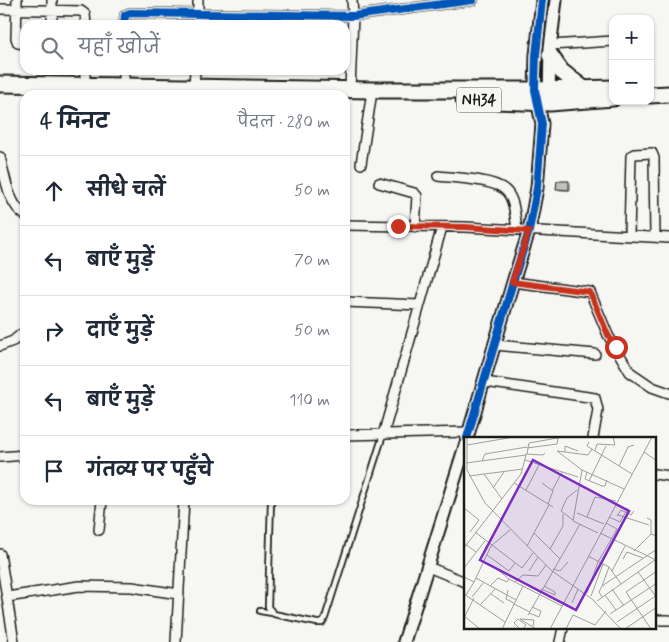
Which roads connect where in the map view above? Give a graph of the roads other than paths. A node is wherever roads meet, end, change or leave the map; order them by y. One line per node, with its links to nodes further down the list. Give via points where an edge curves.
1 (17, 0): 9 (street)
2 (52, 0): 10 (street)
3 (198, 0): 11 (street)
4 (352, 0): 12 (street)
5 (473, 0): 12 (street)
6 (542, 0): 41 (street, via 536,55)
7 (556, 0): 19 (street)
8 (0, 9): 9 (street)
9 (17, 10): 10 (street); 17 (street, via 17,41)
10 (52, 11): 13 (street); 14 (street, via 84,12)
11 (198, 14): 12 (street); 15 (street, via 127,13); 16 (street)
12 (353, 16): 20 (street)
13 (52, 20)
14 (86, 20)
15 (124, 20)
16 (198, 20)
17 (20, 42)
18 (609, 42): 19 (street)
19 (550, 50): 32 (highway, via 561,71); 41 (street)
20 (350, 62)
21 (85, 75): 26 (street)
22 (124, 75): 27 (street)
23 (195, 75): 30 (street)
24 (349, 75): 34 (street)
25 (0, 84): 26 (highway, NH34)
26 (85, 86): 27 (highway, NH34)
27 (124, 86): 30 (highway, NH34)
28 (654, 86): 29 (highway)
29 (669, 86)
30 (194, 88): 33 (highway, NH34)
31 (609, 88): 32 (highway, NH34)
32 (584, 89): 41 (highway, NH34)
33 (256, 90)
34 (348, 90)
35 (0, 92): 36 (highway)
36 (20, 92)
37 (350, 93): 41 (highway, NH34)
38 (350, 93): 42 (highway, NH34)
39 (669, 94): 40 (highway)
40 (654, 95)
41 (543, 97): 42 (highway, NH34); 43 (highway, NH34); 53 (street, via 537,188)
42 (371, 98): 45 (street)
43 (609, 98)
44 (0, 157): 48 (street, via 12,199)
45 (361, 164)
46 (438, 176): 52 (street, via 490,183 507,191)
47 (379, 183): 50 (street, via 417,196)
48 (20, 211)
49 (350, 225): 50 (street)
50 (416, 226): 51 (street)
51 (442, 227): 52 (street); 59 (street)
52 (517, 230): 53 (street)
53 (529, 231): 54 (street); 57 (street)
54 (629, 236): 55 (street); 55 (street, via 631,156 648,152 654,158)
55 (655, 237): 56 (street)
56 (669, 238)
57 (512, 282): 61 (street); 65 (street, via 590,292 608,335 630,372 652,387)
58 (350, 302): 59 (street)
59 (420, 305): 67 (street)
60 (20, 335): 62 (street)
61 (495, 345): 63 (street); 64 (street)
62 (0, 346)
63 (595, 354)
64 (485, 382): 68 (street); 69 (street, via 595,398 598,410)
65 (669, 393)
66 (350, 435): 67 (street)
67 (383, 435): 68 (street); 85 (lane, via 324,621 317,623)
68 (468, 435)
69 (593, 437)
70 (464, 449): 80 (street)
71 (20, 456): 72 (street)
72 (0, 458)
73 (656, 474): 74 (street)
74 (669, 476)
75 (102, 505): 78 (street)
76 (184, 505): 82 (street)
77 (270, 505): 85 (lane, via 268,602)
78 (99, 530)
79 (0, 554): 83 (street)
80 (428, 567): 81 (street); 90 (street)
81 (464, 582)
82 (179, 594): 83 (street, via 132,587 79,586); 89 (street)
83 (7, 596): 88 (street)
84 (260, 611): 85 (lane)
85 (272, 613)
86 (656, 620): 87 (street)
87 (669, 620)
88 (14, 642)
89 (176, 642)
90 (404, 642)

